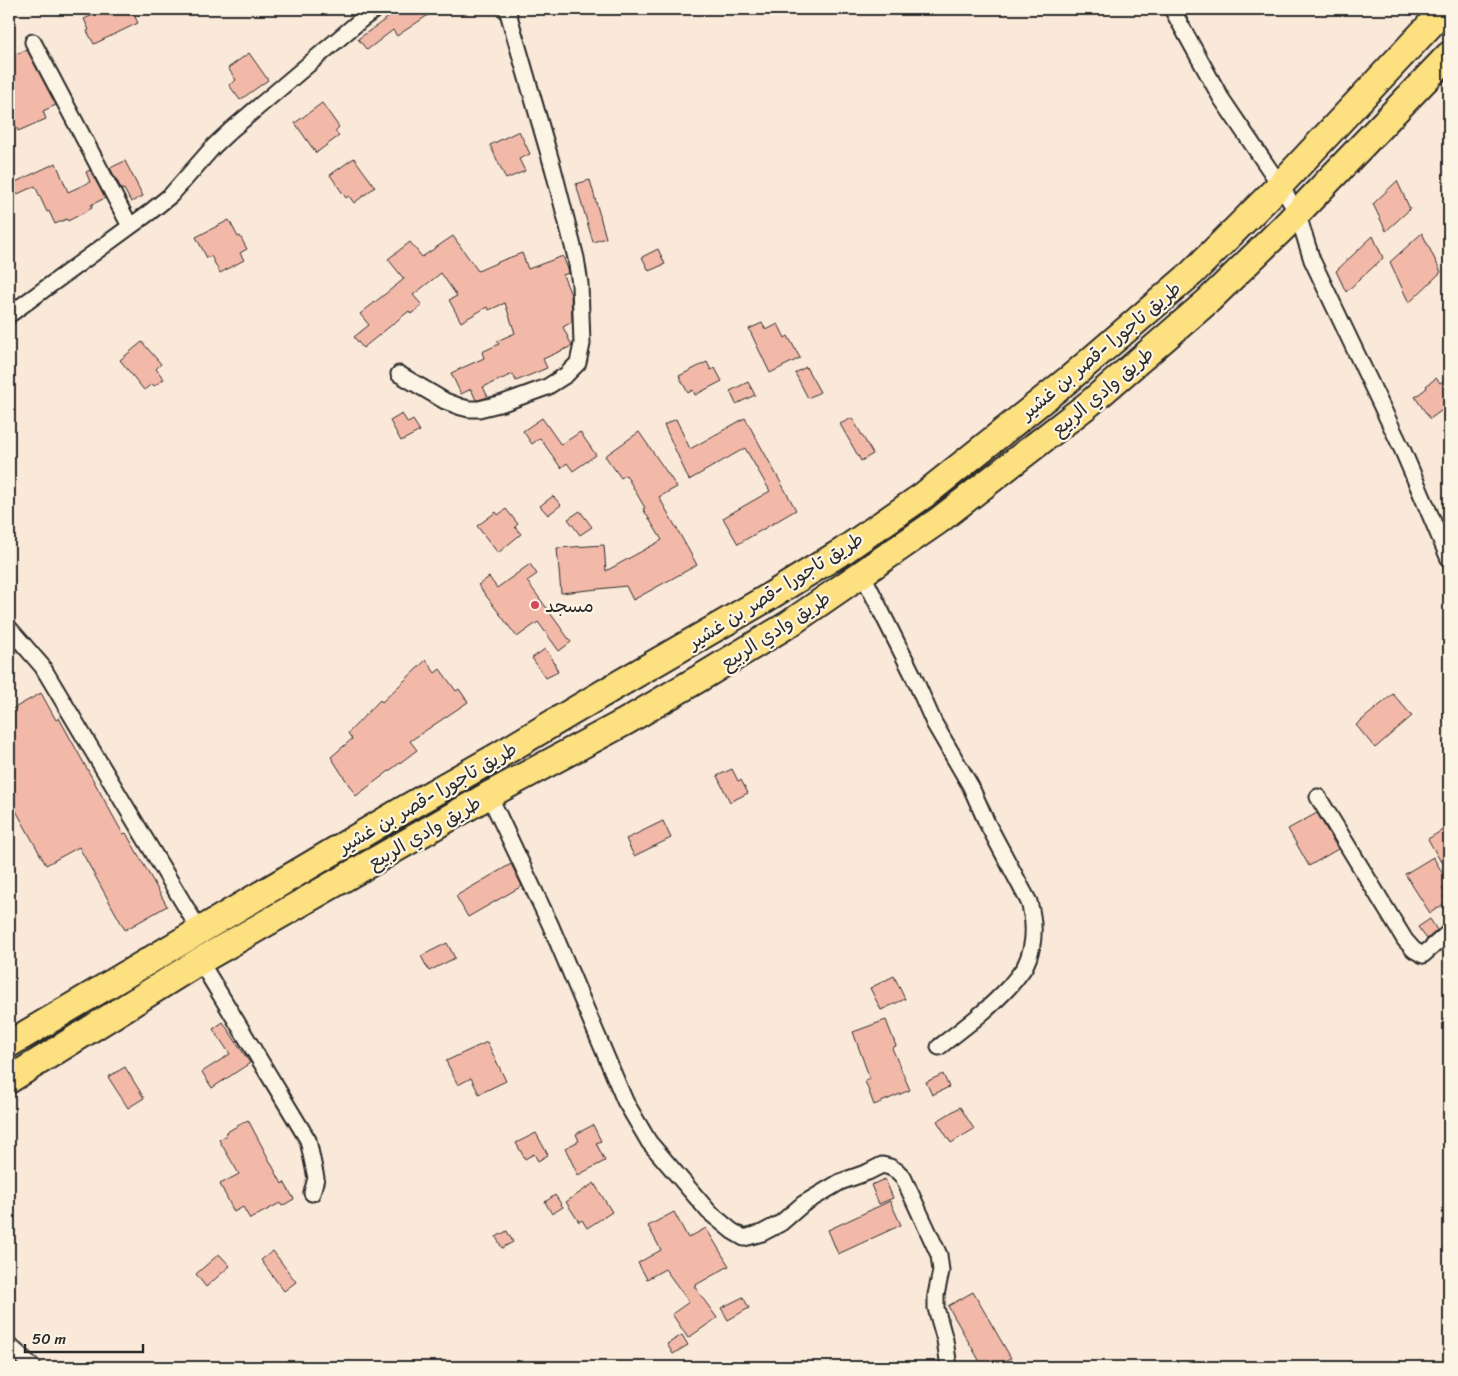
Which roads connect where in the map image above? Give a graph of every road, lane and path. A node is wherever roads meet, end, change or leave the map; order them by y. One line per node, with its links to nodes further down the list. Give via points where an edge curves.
1 (376, 9): 9 (street, via 231,130 171,195)
2 (507, 9): 11 (street, via 576,258 582,344 578,363 547,387 502,403 469,409 446,401)
3 (1172, 9): 7 (street, via 1221,98)
4 (1445, 9): 7 (highway, طريق تاجورا -قصر بن غشير)
5 (33, 42): 9 (street)
6 (1449, 56): 8 (highway, طريق وادي الربيع)
7 (1280, 185): 8 (street); 17 (highway, طريق تاجورا -قصر بن غشير, via 1192,273 1069,379 924,494 843,551)
8 (1297, 212): 12 (street, via 1312,260 1403,451); 13 (highway, طريق وادي الربيع, via 1208,301 1090,403 938,520)
9 (130, 226): 10 (street)
10 (9, 315)
11 (399, 374)
12 (1449, 559)
13 (862, 573): 15 (highway, طريق وادي الربيع, via 789,624 705,675); 21 (street, via 934,723 970,784 1029,902 1032,914 1032,944 1025,966 994,1004)
14 (9, 628): 17 (street, via 42,666)
15 (489, 795): 19 (highway, طريق وادي الربيع); 26 (street, via 550,924 625,1101 650,1142 709,1212 744,1238 781,1223 803,1204 840,1182 882,1165 897,1171 903,1177 939,1255 941,1272 936,1308)
16 (1318, 797): 18 (street, via 1414,950 1423,955)
17 (200, 931): 20 (highway, طريق تاجورا -قصر بن غشير)
18 (1449, 932)
19 (200, 961): 22 (highway, طريق وادي الربيع); 23 (street, via 308,1140 316,1178)
20 (9, 1044)
21 (939, 1047)
22 (9, 1080)
23 (312, 1193)
24 (9, 1345): 25 (street)
25 (33, 1367)
26 (949, 1367)

